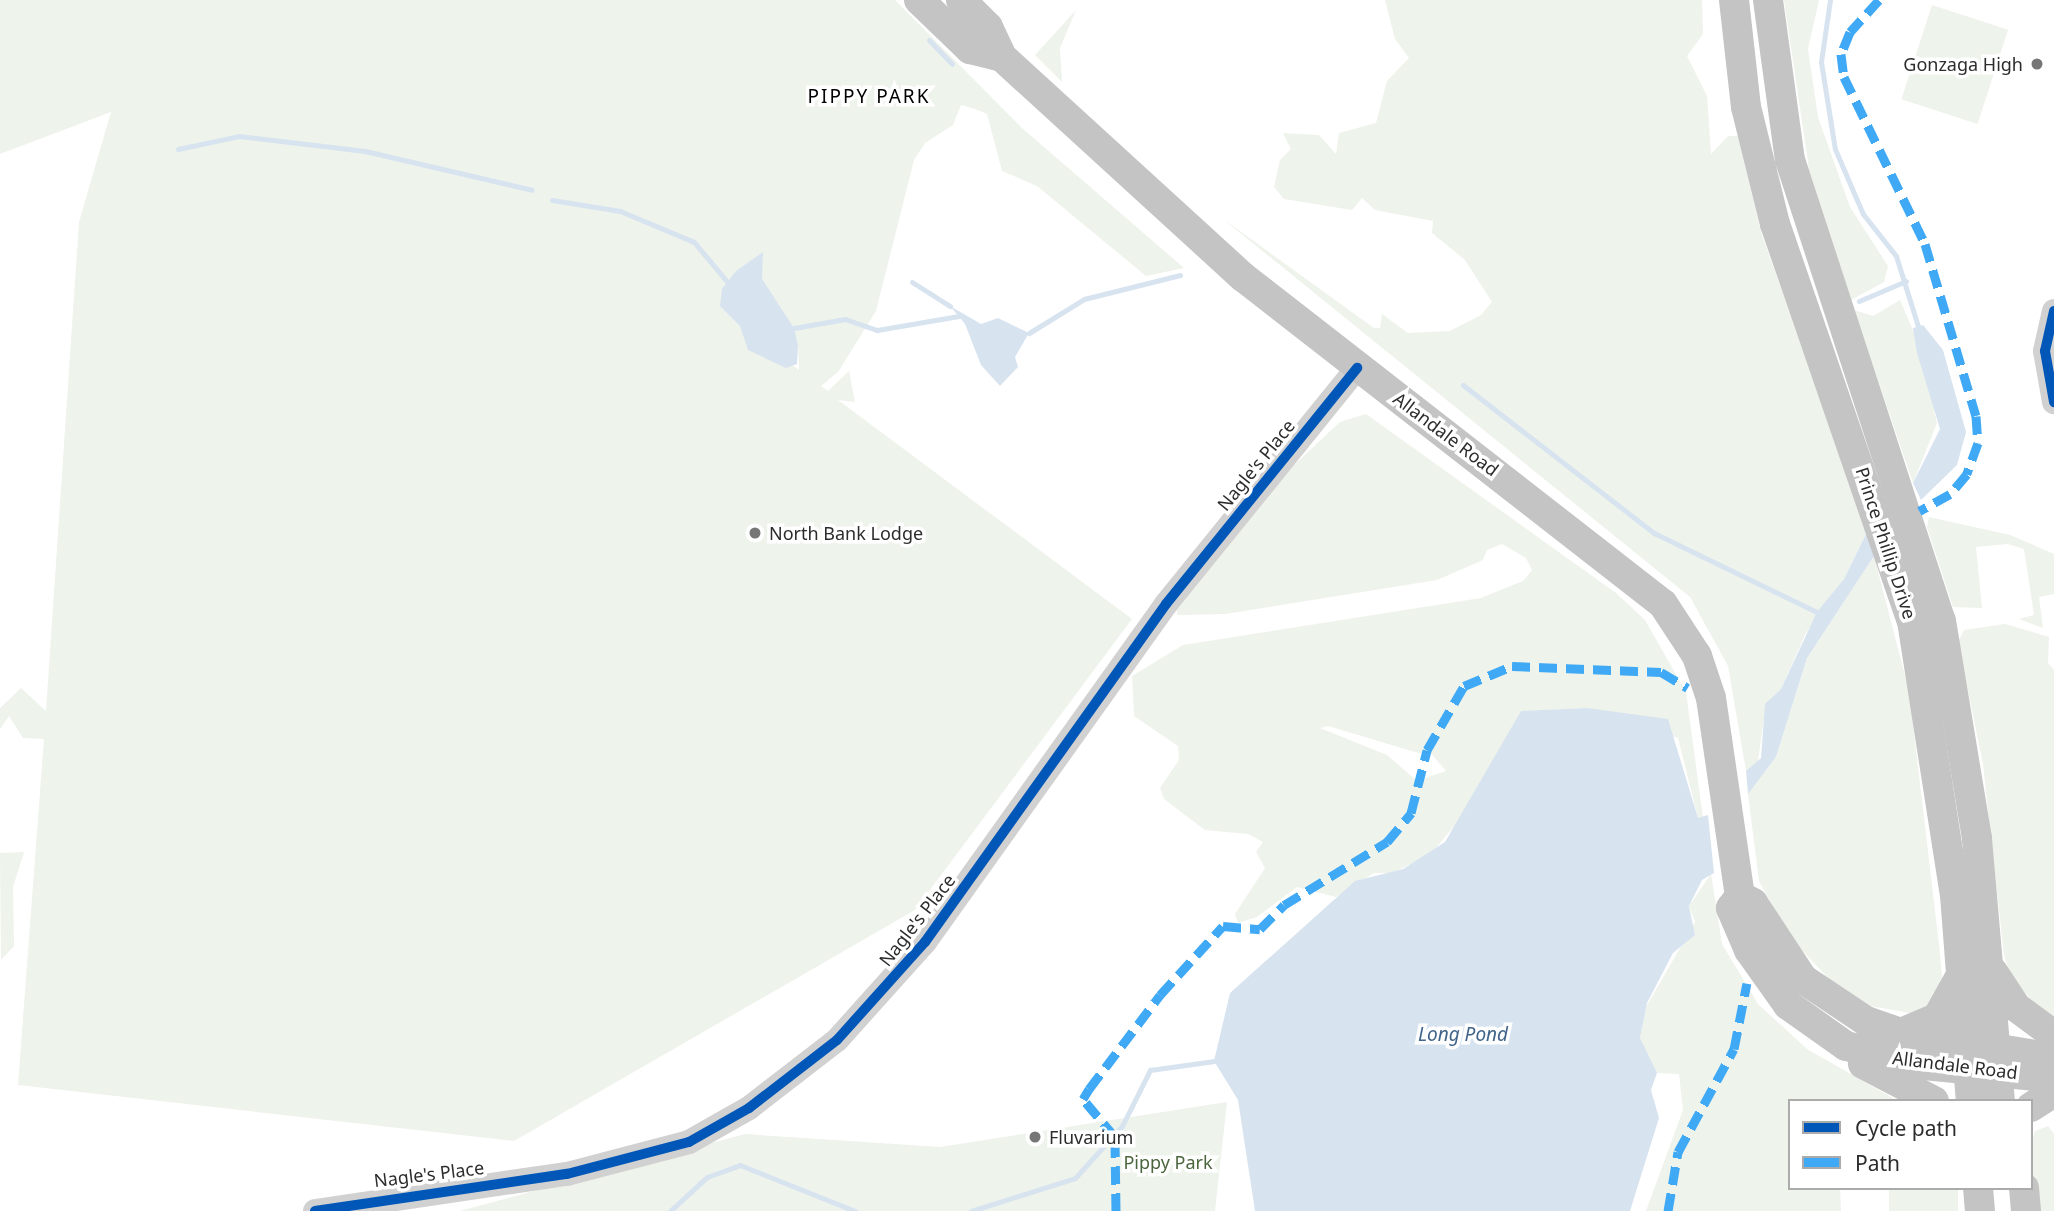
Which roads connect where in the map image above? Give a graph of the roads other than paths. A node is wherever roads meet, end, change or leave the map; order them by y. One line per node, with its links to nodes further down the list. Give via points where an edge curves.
1 (919, 0): 5 (main road, Allandale Road, via 970,48)
2 (961, 0): 5 (main road, Allandale Road, via 988,27)
3 (1734, 0): 10 (main road, Prince Phillip Drive, via 1746,107 1775,224 1898,570)
4 (1768, 0): 10 (main road, Prince Phillip Drive, via 1790,160 1900,490 1958,704)
5 (1002, 57): 7 (main road, Allandale Road, via 1223,260)
6 (2054, 310): 8 (street, via 2045,351)
7 (1357, 368): 9 (main road, Allandale Road, via 1663,604 1705,676); 25 (street, Nagle's Place, via 1166,604 925,942 837,1040 749,1108 667,1149 567,1174)
8 (2054, 402)
9 (1740, 897): 11 (main road, Allandale Road, via 1753,903 1786,959 1822,996); 13 (main road, Allandale Road, via 1731,908 1772,985 1811,1026)
10 (1976, 968): 11 (main road, via 1937,1018); 12 (main road, via 2016,1007); 14 (main road, Prince Phillip Drive)
11 (1901, 1033): 14 (main road, Allandale Road)
12 (2054, 1035)
13 (1846, 1046): 14 (main road, Allandale Road); 18 (main road, via 1855,1060)
14 (1983, 1057): 15 (main road, Allandale Road); 16 (main road, Allandale Road); 19 (main road, Prince Phillip Drive); 20 (main road, Prince Phillip Drive)
15 (2054, 1058)
16 (2054, 1078)
17 (2054, 1092): 21 (main road)
18 (1930, 1099)
19 (1972, 1099)
20 (1999, 1099)
21 (2033, 1106)
22 (1978, 1190): 26 (main road)
23 (2006, 1190): 27 (main road)
24 (2024, 1190): 28 (main road)
25 (315, 1211)
26 (1980, 1211)
27 (2008, 1211)
28 (2026, 1211)

